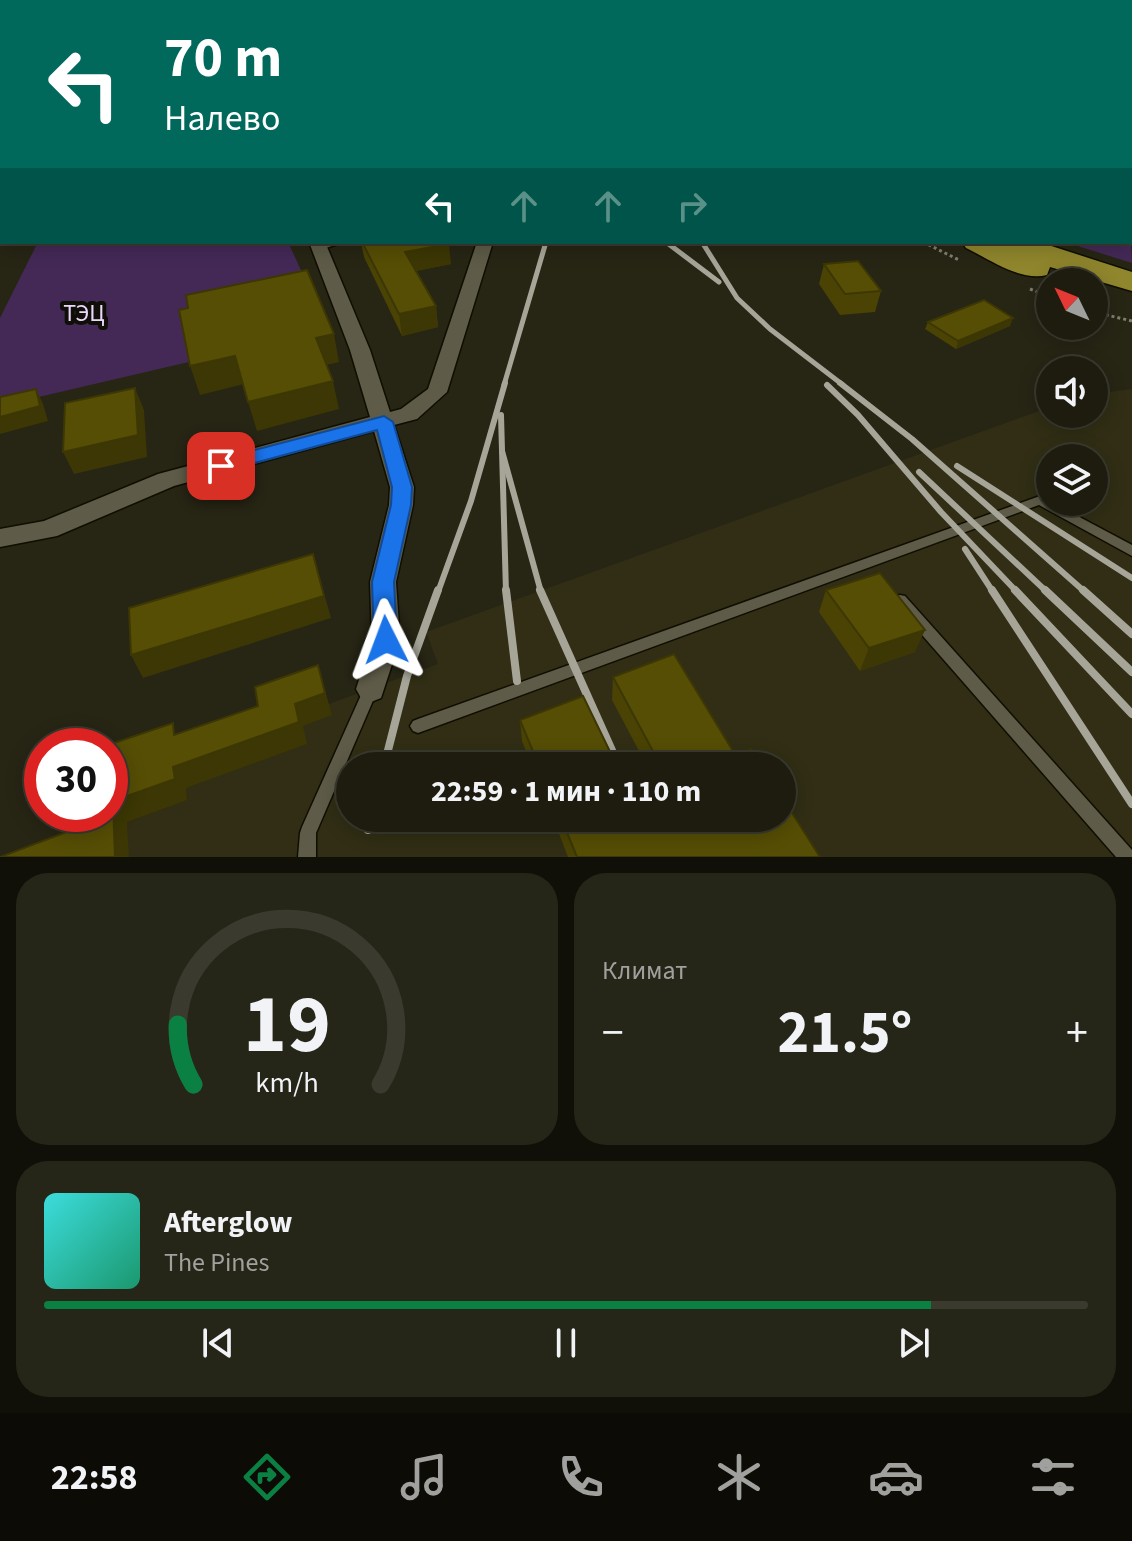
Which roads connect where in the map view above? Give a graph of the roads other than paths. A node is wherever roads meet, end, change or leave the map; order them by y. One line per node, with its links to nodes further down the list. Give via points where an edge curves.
1 (326, 244): 7 (street)
2 (484, 244): 7 (street, via 437,392 409,414)
3 (980, 244): 6 (highway)
4 (1018, 244): 5 (highway)
5 (1063, 268)
6 (1036, 270)
7 (384, 422): 8 (street, via 166,480 48,529); 11 (street, via 402,487 383,582 386,640)
8 (0, 538)
9 (1132, 551): 10 (lane, via 1040,500)
10 (877, 574): 12 (lane); 14 (lane)
11 (371, 689): 13 (lane, via 308,833)
12 (418, 726)
13 (307, 857)
14 (1127, 857)

